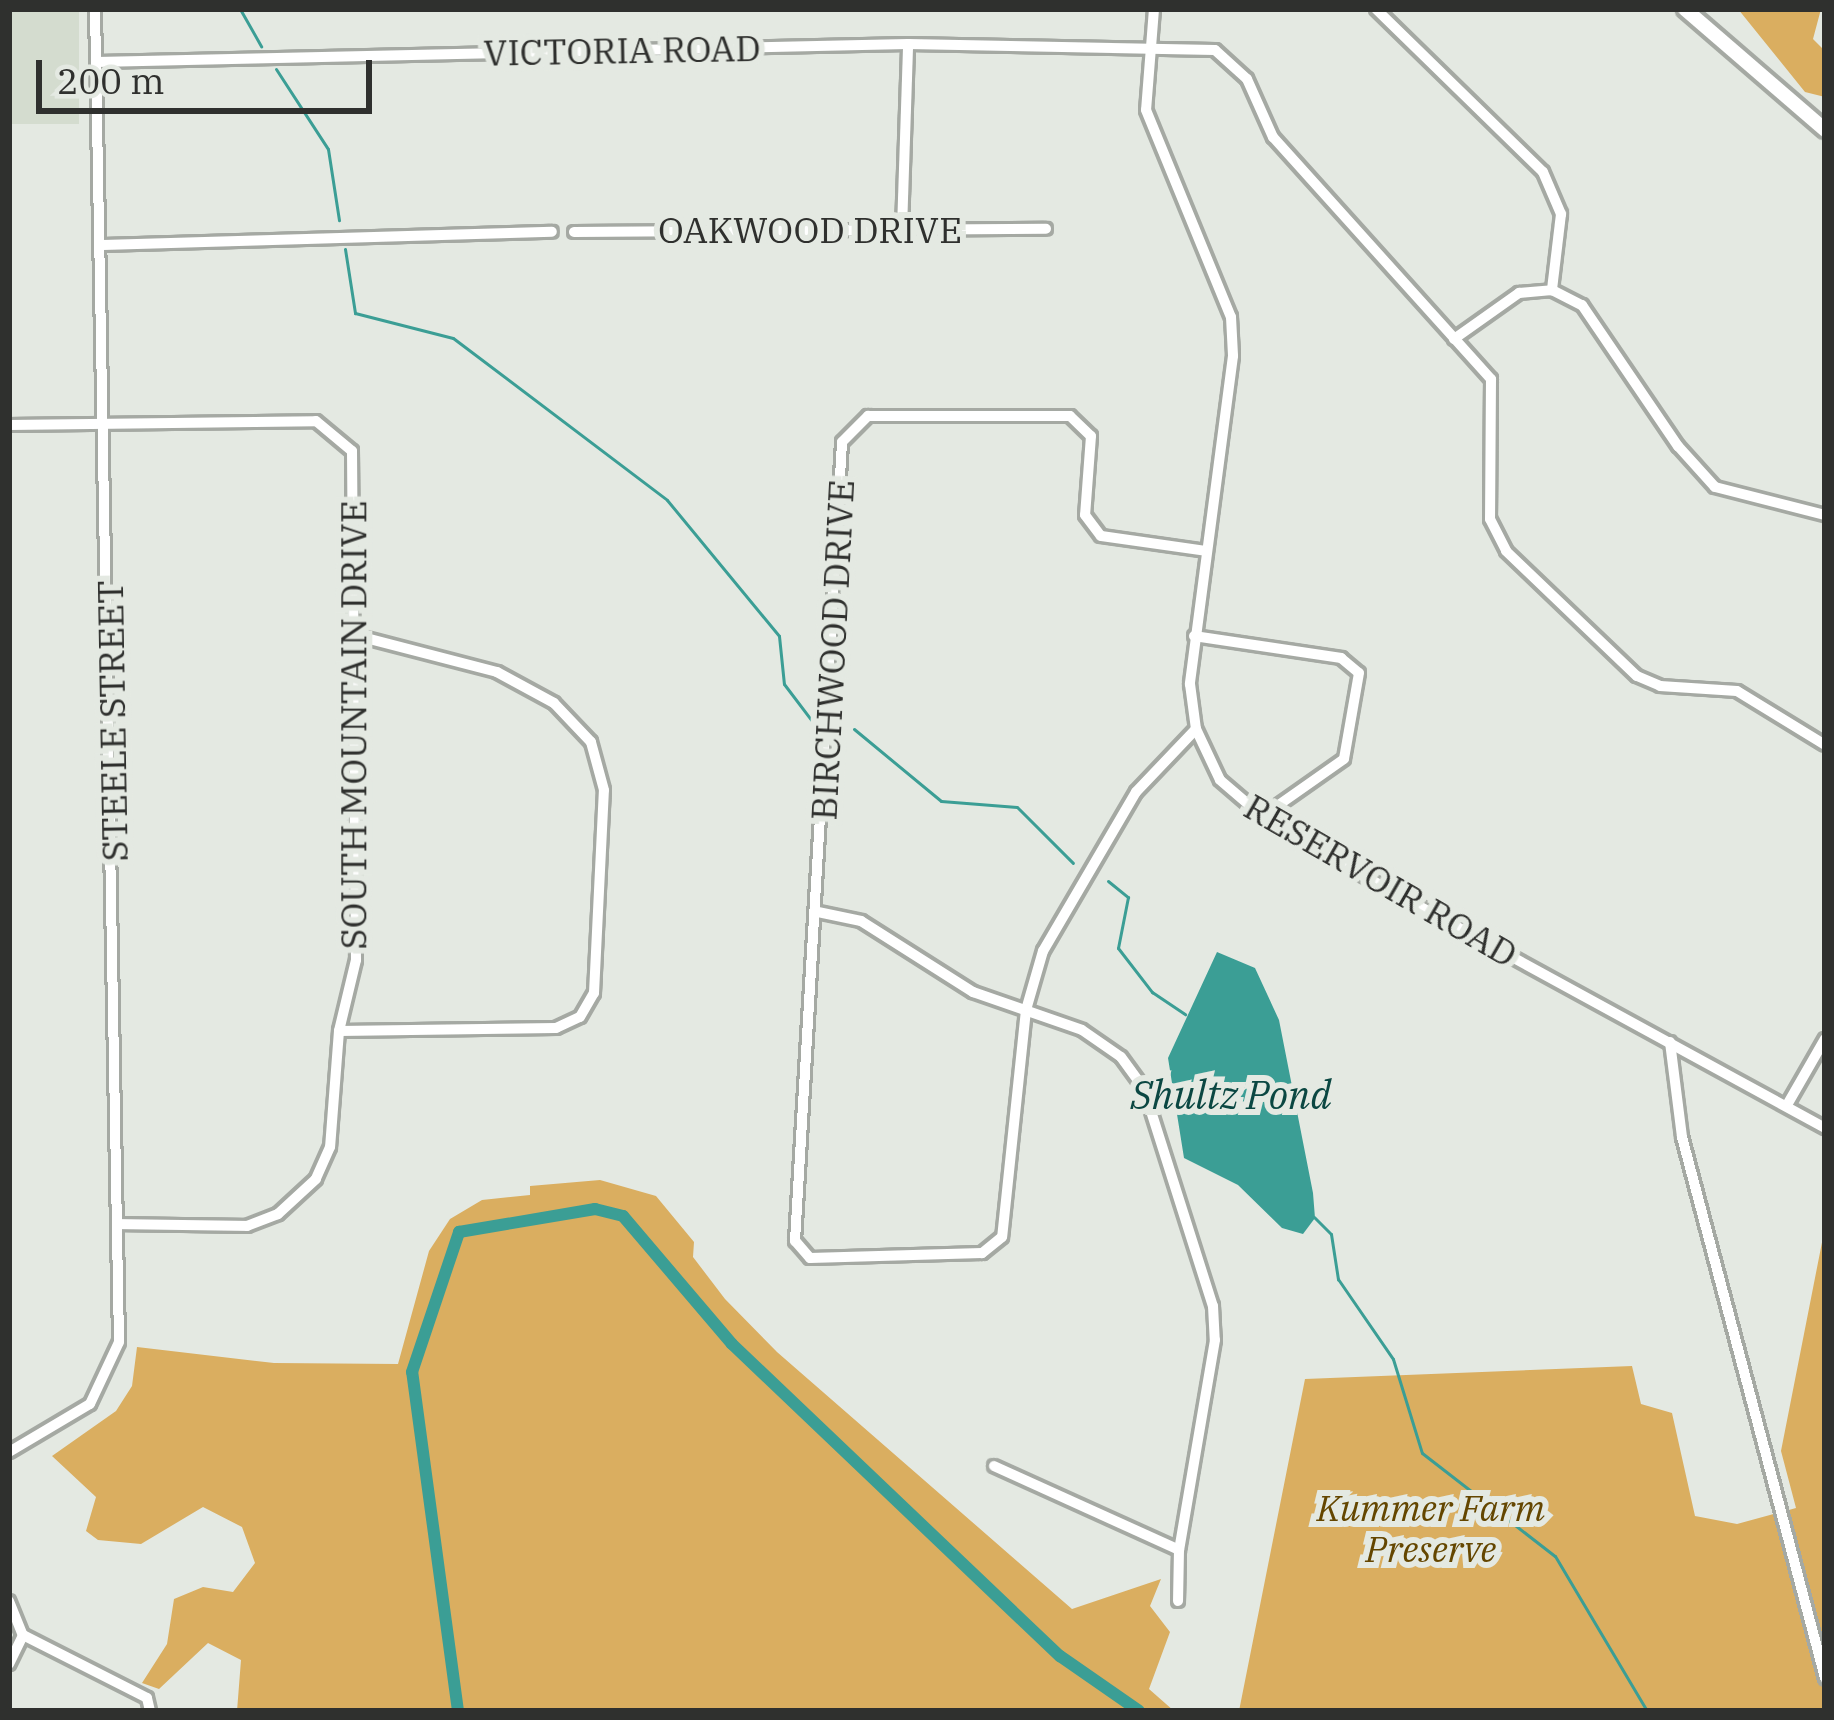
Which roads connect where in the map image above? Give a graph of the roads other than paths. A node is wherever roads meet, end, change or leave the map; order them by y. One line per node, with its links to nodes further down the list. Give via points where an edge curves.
1 (95, 9): 7 (street, STEELE STREET)
2 (1154, 9): 6 (street, RESERVOIR ROAD)
3 (1376, 9): 14 (street, via 1543,172 1561,214)
4 (1684, 9): 8 (street)
5 (908, 44): 6 (street, VICTORIA ROAD); 7 (street, VICTORIA ROAD); 9 (street)
6 (1146, 47): 15 (street, VICTORIA ROAD, via 1215,50 1247,79 1273,137); 19 (street, RESERVOIR ROAD, via 1146,110 1231,317 1233,356)
7 (97, 62): 13 (street, STEELE STREET)
8 (1825, 130)
9 (902, 229): 10 (street, OAKWOOD DRIVE); 12 (street, OAKWOOD DRIVE)
10 (1046, 229)
11 (552, 232): 13 (street)
12 (574, 232)
13 (103, 245): 16 (street, STEELE STREET)
14 (1552, 290): 15 (street, via 1520,293); 18 (street, via 1582,305 1715,487)
15 (1454, 339): 23 (street, VICTORIA ROAD, via 1491,379 1490,519 1506,550 1637,676 1660,686 1737,691)
16 (108, 424): 17 (street, SOUTH MOUNTAIN DRIVE); 20 (street, SOUTH MOUNTAIN DRIVE, via 316,422 339,435 352,451); 32 (street, STEELE STREET)
17 (9, 425)
18 (1825, 515)
19 (1206, 551): 21 (street, RESERVOIR ROAD); 25 (street, BIRCHWOOD DRIVE, via 1101,536 1084,515 1091,436 1070,416 868,416 842,442)
20 (354, 635): 27 (street, SOUTH MOUNTAIN DRIVE, via 356,960); 27 (street, via 497,672 554,703 591,742 604,790 594,993 580,1017 556,1028)
21 (1194, 636): 22 (street, RESERVOIR ROAD); 24 (street, via 1341,658 1359,673 1344,759)
22 (1196, 729): 24 (street, RESERVOIR ROAD, via 1220,780); 26 (street, via 1126,808 1051,934)
23 (1825, 745)
24 (1260, 818): 29 (street, RESERVOIR ROAD)
25 (818, 911): 26 (street, via 861,921 973,992); 26 (street, BIRCHWOOD DRIVE, via 795,1241 810,1258 982,1253 1002,1238)
26 (1026, 1010): 35 (street, via 1082,1030 1136,1074 1213,1306 1215,1340)
27 (339, 1031): 32 (street, SOUTH MOUNTAIN DRIVE, via 330,1147 300,1199 247,1226)
28 (1825, 1039): 30 (street)
29 (1670, 1042): 30 (street, RESERVOIR ROAD); 40 (street, via 1682,1137)
30 (1787, 1105): 31 (street, RESERVOIR ROAD)
31 (1825, 1128)
32 (118, 1224): 33 (street, STEELE STREET, via 117,1354 106,1382 74,1418)
33 (9, 1452)
34 (994, 1466): 35 (street)
35 (1178, 1550): 37 (street)
36 (9, 1601): 38 (street)
37 (1178, 1601)
38 (23, 1635): 39 (street); 41 (street, via 147,1698)
39 (9, 1664)
40 (1825, 1678)
41 (149, 1711)

